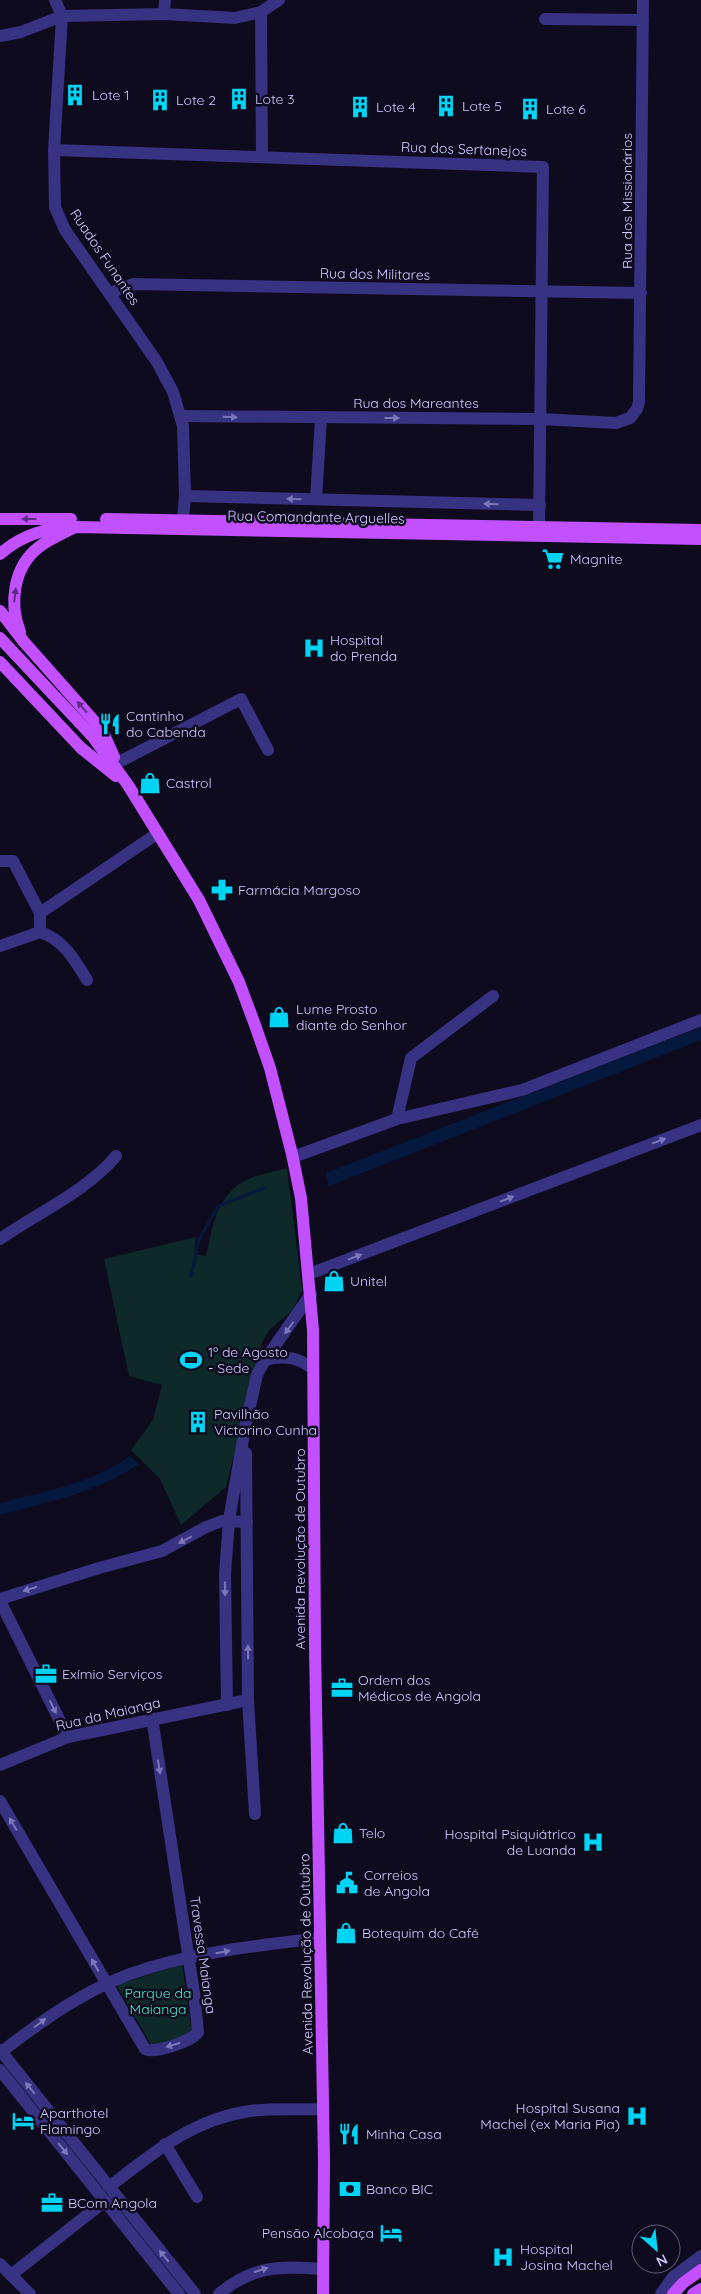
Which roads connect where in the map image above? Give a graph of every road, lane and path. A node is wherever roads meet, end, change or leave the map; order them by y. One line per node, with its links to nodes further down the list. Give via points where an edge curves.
1 (55, 0): 7 (street, Ruados Funantes)
2 (165, 0): 6 (street)
3 (279, 0): 5 (street)
4 (643, 0): 9 (street, Rua dos Missionários)
5 (261, 12): 6 (street, via 235,18); 12 (street)
6 (164, 14): 7 (street)
7 (62, 16): 10 (street); 11 (street, Ruados Funantes)
8 (545, 19): 9 (street)
9 (643, 20): 15 (street, Rua dos Missionários)
10 (0, 36)
11 (54, 150): 12 (street, Rua dos Sertanejos); 14 (street, Ruados Funantes, via 55,207 59,218)
12 (262, 157): 13 (street, Rua dos Sertanejos, via 543,167)
13 (542, 292): 14 (street, Rua dos Militares, via 134,284); 15 (street, Rua dos Militares); 19 (street, Rua dos Sertanejos)
14 (110, 293): 17 (street, Ruados Funantes, via 157,362)
15 (641, 294): 16 (street, Rua dos Missionários)
16 (639, 402): 19 (street, Rua dos Mareantes, via 634,414 621,422)
17 (181, 416): 18 (street, Rua dos Mareantes, one-way to 18); 20 (street, Ruados Funantes)
18 (321, 418): 19 (street, Rua dos Mareantes, one-way to 19); 21 (street)
19 (540, 419): 22 (street, Rua dos Sertanejos)
20 (185, 496): 21 (street, one-way to 20); 24 (street, Ruados Funantes)
21 (316, 500): 22 (street, one-way to 21)
22 (540, 505): 26 (street, Rua dos Sertanejos)
23 (0, 519): 24 (main road, Rua Comandante Arguelles, one-way to 23)
24 (183, 519): 26 (main road, Rua Comandante Arguelles)
25 (76, 527): 28 (main road, Rua Comandante Arguelles); 29 (main road, Rua Comandante Arguelles, via 43,530 22,538); 32 (main road, one-way to 25, via 14,608 20,573 37,549)
26 (539, 527): 27 (main road, Rua Comandante Arguelles)
27 (701, 530)
28 (701, 539)
29 (0, 554)
30 (0, 611): 32 (main road, Avenida Revolução de Outubro)
31 (0, 638): 37 (main road, Avenida Revolução de Outubro, via 93,737)
32 (24, 642): 36 (main road, Avenida Revolução de Outubro, one-way to 32, via 102,730)
33 (0, 649): 37 (main road, Avenida Revolução de Outubro)
34 (0, 662): 37 (main road, Avenida Revolução de Outubro, via 81,748)
35 (268, 750): 36 (street, via 241,700)
36 (117, 763): 37 (main road, Avenida Revolução de Outubro)
37 (127, 784): 38 (main road, Avenida Revolução de Outubro)
38 (158, 833): 40 (street); 49 (main road, Avenida Revolução de Outubro, via 198,900 239,982 270,1068)
39 (0, 861): 40 (street, via 16,864 23,884)
40 (40, 913): 41 (street)
41 (40, 932): 42 (street); 43 (street, via 57,939)
42 (0, 946)
43 (87, 980)
44 (493, 996): 46 (street, via 411,1058)
45 (701, 1020): 46 (street, via 522,1090)
46 (397, 1119): 49 (street)
47 (701, 1125): 51 (street, one-way to 47)
48 (116, 1156): 50 (street, via 51,1209 27,1219)
49 (293, 1157): 51 (main road, Avenida Revolução de Outubro)
50 (0, 1239)
51 (310, 1274): 52 (main road, Avenida Revolução de Outubro)
52 (311, 1294): 53 (street, one-way to 53); 54 (main road, Avenida Revolução de Outubro)
53 (265, 1360): 54 (street, via 290,1358); 55 (street, via 257,1375)
54 (313, 1369): 66 (main road, Avenida Revolução de Outubro)
55 (245, 1428): 56 (street); 57 (street)
56 (229, 1520): 57 (street); 58 (street, one-way to 58, via 206,1527 162,1551); 60 (street, one-way to 60, via 225,1574)
57 (248, 1522): 59 (street, one-way to 57)
58 (0, 1600): 62 (street, one-way to 62)
59 (248, 1700): 60 (street, Rua da Maianga); 65 (street)
60 (227, 1705): 61 (street, Rua da Maianga)
61 (152, 1718): 62 (street, Rua da Maianga); 67 (street, Travessa Maianga, one-way to 67)
62 (68, 1737): 63 (street, Rua da Maianga)
63 (0, 1764)
64 (0, 1800): 68 (street, Travessa Maianga, one-way to 64)
65 (255, 1814)
66 (320, 1938): 67 (street, one-way to 66); 71 (main road, Avenida Revolução de Outubro)
67 (188, 1958): 68 (street, via 147,1968); 68 (street, Travessa Maianga, one-way to 68, via 198,2028 192,2039 147,2051)
68 (106, 1985): 69 (street, one-way to 68, via 53,2014)
69 (0, 2052): 73 (street, one-way to 69)
70 (0, 2070): 75 (street, one-way to 75)
71 (323, 2109): 72 (street, via 251,2111 226,2116 187,2131); 78 (main road, Avenida Revolução de Outubro)
72 (165, 2144): 73 (street); 74 (street)
73 (109, 2187): 84 (street, one-way to 73)
74 (197, 2197)
75 (105, 2201): 80 (street); 83 (street)
76 (701, 2256): 87 (street, via 673,2277)
77 (0, 2264): 80 (street)
78 (323, 2269): 85 (street, one-way to 78, via 259,2270 289,2267); 86 (main road, Avenida Revolução de Outubro)
79 (701, 2270): 88 (main road)
80 (6, 2277): 81 (street); 82 (street)
81 (19, 2294)
82 (30, 2294)
83 (179, 2294)
84 (195, 2294)
85 (219, 2294)
86 (323, 2294)
87 (661, 2294)
88 (674, 2294)

